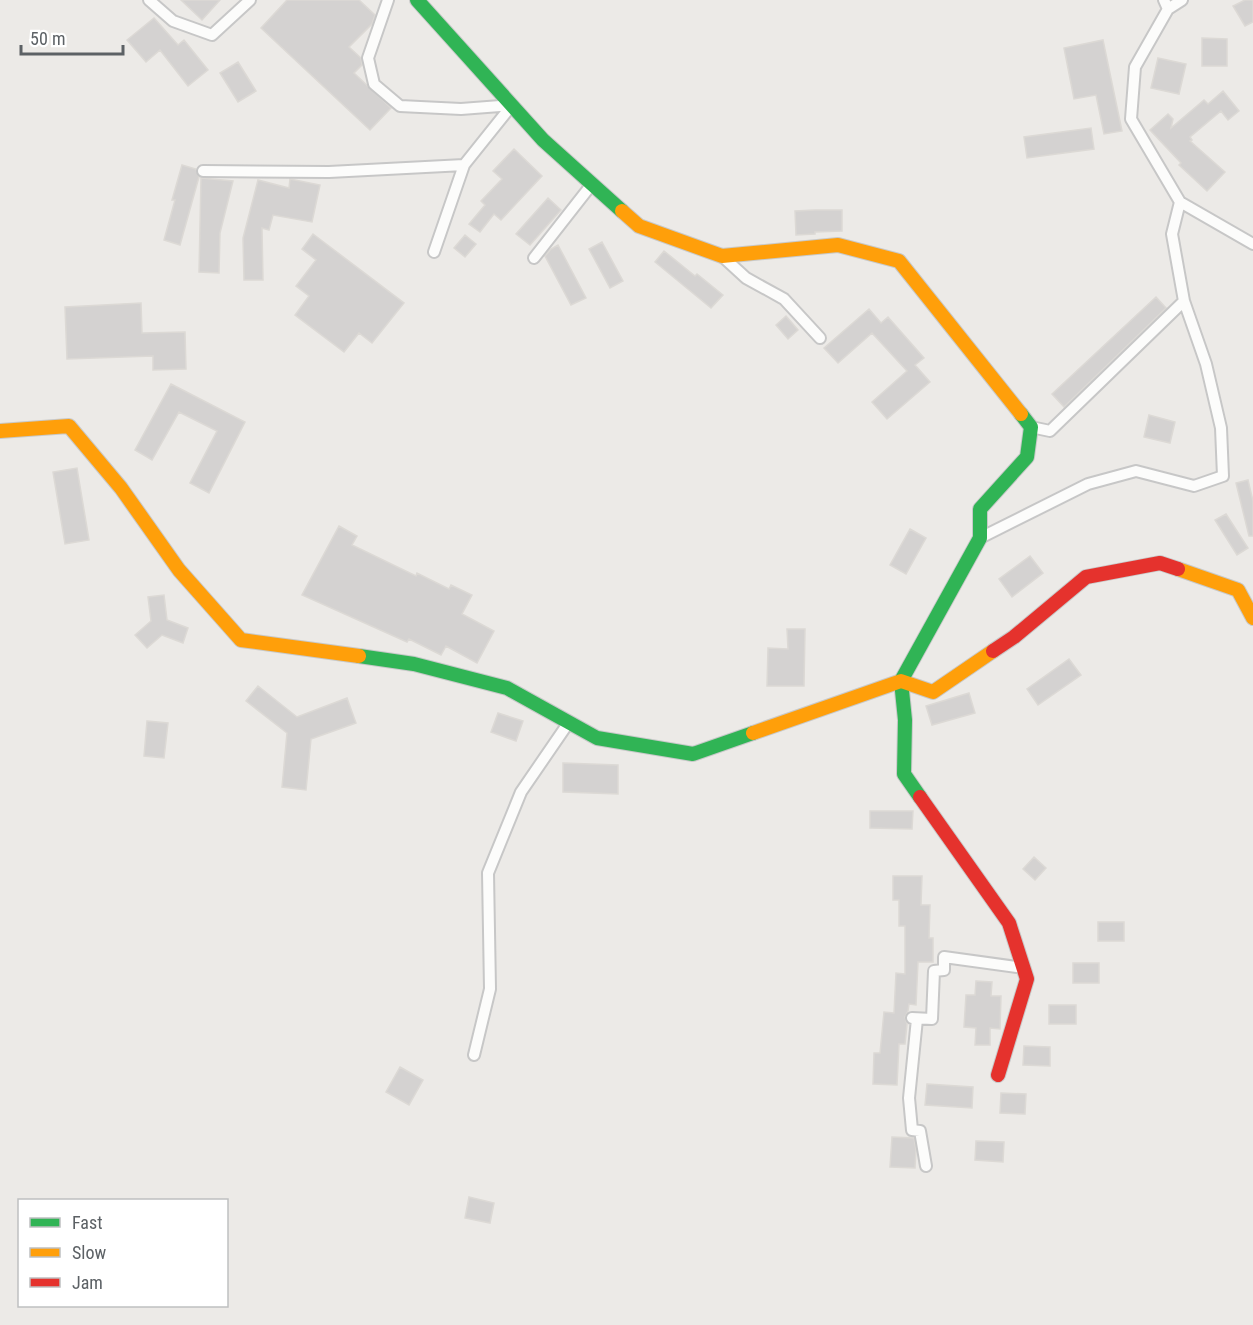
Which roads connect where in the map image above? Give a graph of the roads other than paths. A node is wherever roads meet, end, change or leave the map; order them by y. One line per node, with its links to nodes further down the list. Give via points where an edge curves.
1 (149, 0): 2 (street, via 173,21 212,35)
2 (250, 0)
3 (388, 0): 7 (street, via 368,58 374,84 400,106 461,110)
4 (417, 0): 7 (street)
5 (1182, 0): 6 (street)
6 (1166, 5): 11 (street, via 1135,67 1131,119)
7 (512, 105): 8 (street); 10 (street, via 543,140)
8 (464, 165): 9 (street, via 329,172); 13 (street)
9 (203, 171)
10 (592, 184): 14 (street, via 639,226); 15 (street)
11 (1180, 202): 12 (street); 16 (street, via 1172,234)
12 (1253, 244)
13 (434, 252)
14 (722, 256): 17 (street, via 746,278 784,299); 18 (street, via 838,244 899,261)
15 (534, 258)
16 (1184, 301): 18 (street, via 1050,431); 20 (street, via 1206,364 1221,428 1223,476 1194,486 1136,471 1088,484)
17 (820, 338)
18 (1031, 428): 20 (street, via 1027,457 981,509)
19 (0, 430): 23 (street, via 69,426 121,488 179,570 242,640 414,664 507,688)
20 (980, 538): 22 (street)
21 (1253, 618): 22 (street, via 1238,590 1160,563 1086,577 1014,637 933,692)
22 (902, 681): 23 (street, via 693,754 597,738); 24 (street, via 904,774 1009,923)
23 (569, 722): 25 (street, via 521,792 488,873 490,989)
24 (1024, 968): 26 (street, via 1027,979); 27 (street, via 944,957 944,970 934,971 932,1019 914,1018 909,1098 912,1130 920,1131)
25 (474, 1055)
26 (998, 1075)
27 (926, 1166)

